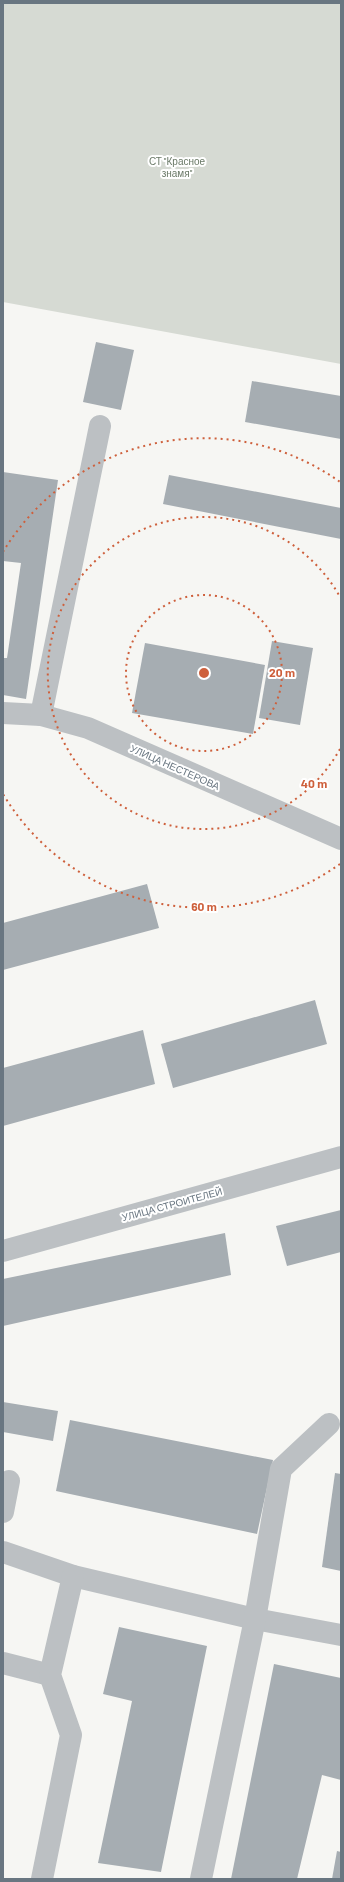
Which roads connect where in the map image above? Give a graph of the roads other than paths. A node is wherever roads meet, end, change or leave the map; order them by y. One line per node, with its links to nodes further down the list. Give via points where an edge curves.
1 (100, 426): 3 (street)
2 (3, 713): 3 (street, УЛИЦА НЕСТЕРОВА)
3 (41, 715): 4 (street, УЛИЦА НЕСТЕРОВА, via 88,728)
4 (341, 839)
5 (341, 1157): 6 (street, УЛИЦА СТРОИТЕЛЕЙ)
6 (3, 1251)
7 (329, 1424): 12 (street, via 281,1469)
8 (9, 1481): 9 (street)
9 (3, 1512)
10 (3, 1552): 11 (street)
11 (73, 1576): 12 (street); 15 (street)
12 (255, 1619): 13 (street); 17 (street)
13 (341, 1635)
14 (3, 1663): 15 (street)
15 (50, 1675): 16 (street, via 71,1735)
16 (42, 1879)
17 (201, 1879)

